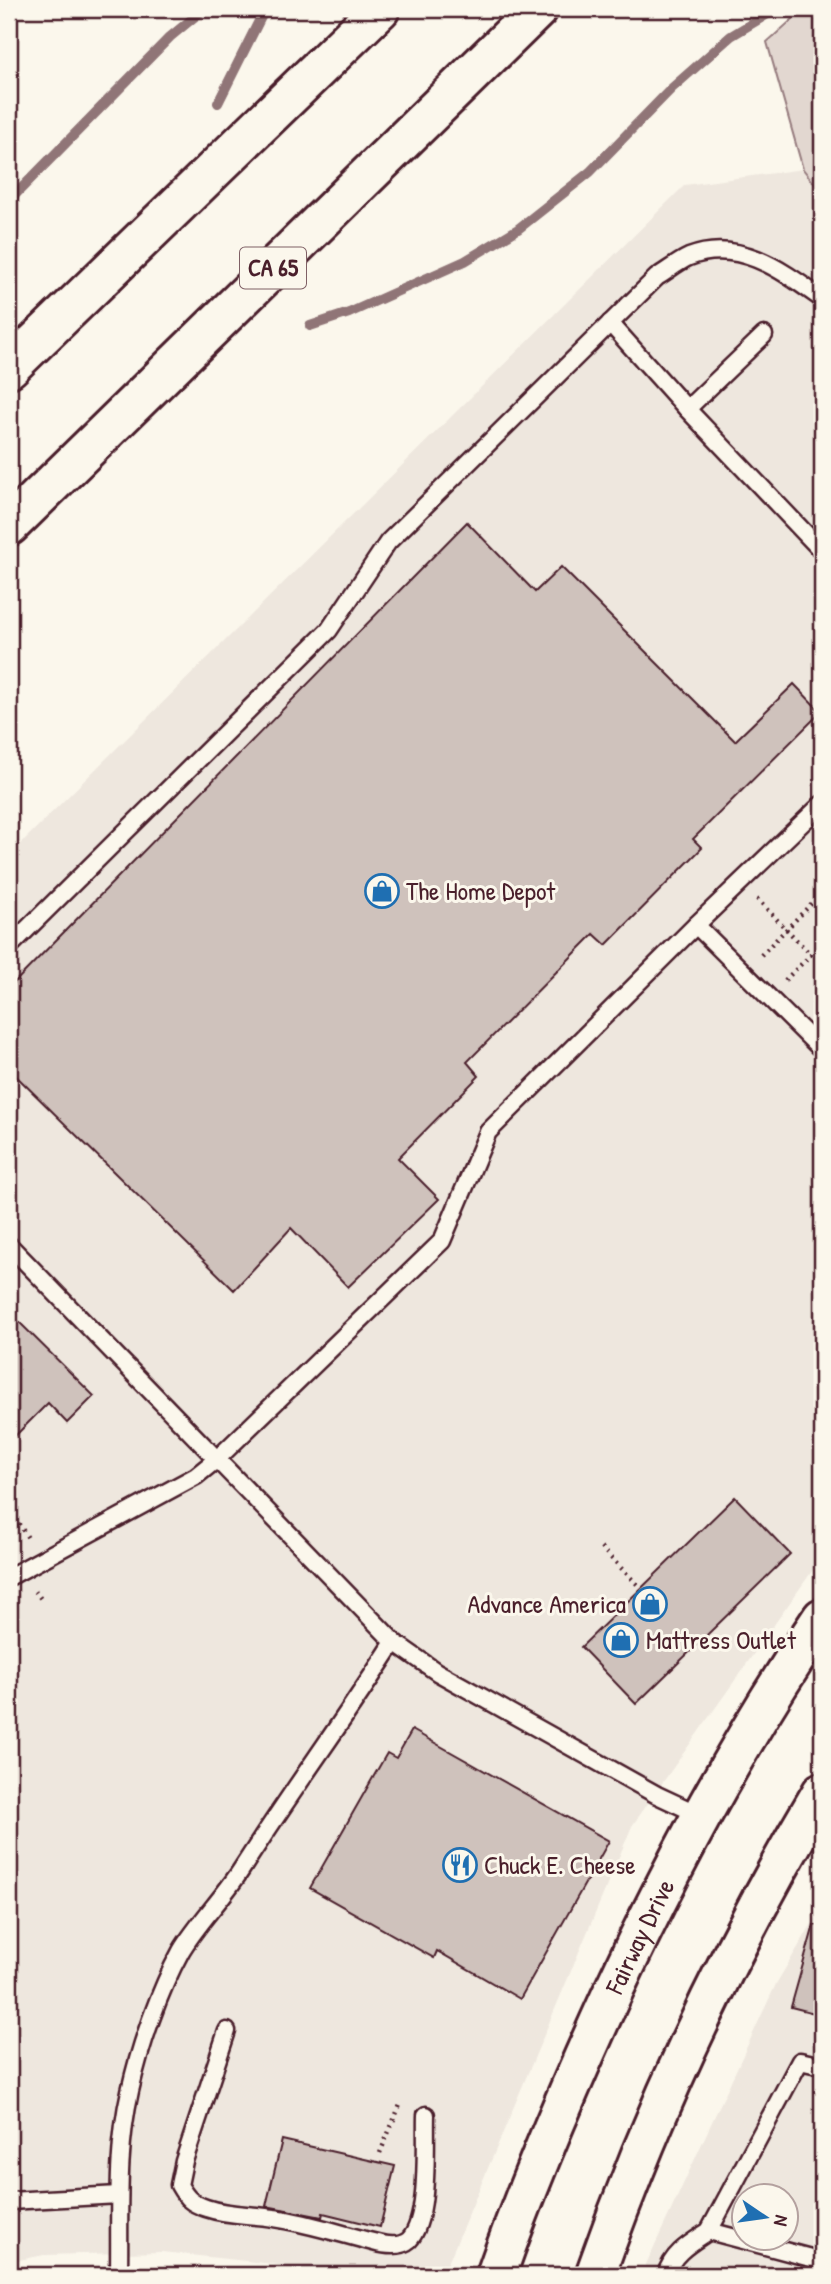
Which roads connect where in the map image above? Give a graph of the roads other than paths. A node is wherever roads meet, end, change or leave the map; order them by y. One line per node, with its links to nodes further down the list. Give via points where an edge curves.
1 (380, 9): 6 (main road)
2 (538, 9): 8 (main road, CA 65)
3 (822, 299): 4 (lane, via 758,259 715,252 690,257 657,277)
4 (610, 323): 7 (lane); 12 (lane, via 388,542 329,630)
5 (764, 335): 7 (lane)
6 (9, 368)
7 (687, 409): 9 (lane)
8 (9, 526)
9 (822, 551)
10 (822, 804): 11 (lane)
11 (696, 925): 13 (lane); 15 (lane, via 488,1132 442,1241)
12 (9, 947)
13 (822, 1050)
14 (9, 1245): 15 (lane)
15 (217, 1458): 16 (lane, via 196,1476); 18 (lane)
16 (9, 1577)
17 (822, 1618): 20 (main road, Fairway Drive)
18 (394, 1642): 20 (lane, via 437,1672); 24 (lane, via 240,1872 181,1951 158,2003 130,2091)
19 (822, 1794): 30 (main road, via 721,1975 639,2157)
20 (700, 1815): 29 (main road, Fairway Drive, via 584,2055)
21 (227, 2031): 23 (lane, via 179,2185 187,2199 205,2208 274,2218 378,2243 407,2242 414,2233 425,2192)
22 (822, 2066): 26 (lane, via 800,2061)
23 (426, 2115)
24 (118, 2195): 25 (lane); 28 (lane)
25 (9, 2201)
26 (709, 2231): 27 (lane); 31 (lane, via 670,2262)
27 (822, 2261)
28 (119, 2275)
29 (496, 2275)
30 (595, 2275)
31 (666, 2275)

